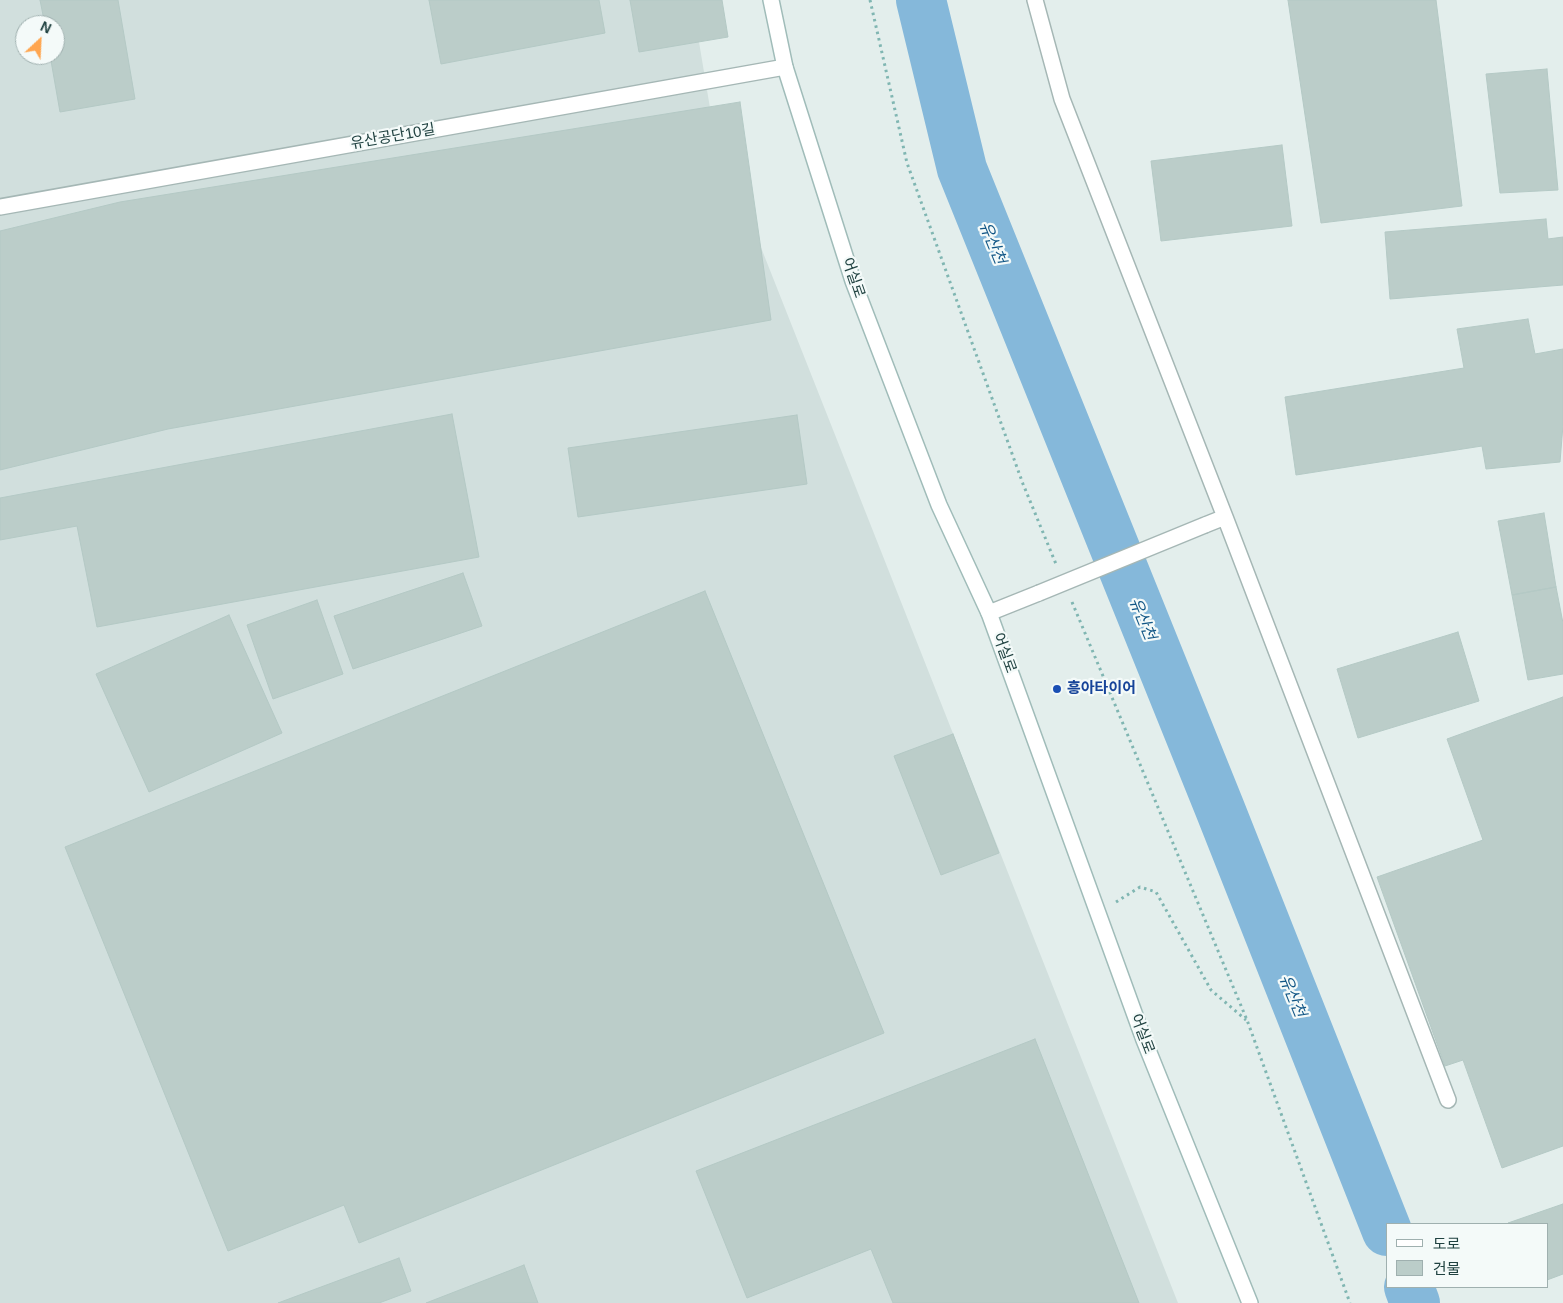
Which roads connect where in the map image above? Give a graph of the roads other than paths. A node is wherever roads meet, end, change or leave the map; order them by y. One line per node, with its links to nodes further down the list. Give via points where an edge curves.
1 (771, 0): 3 (street, 어실로)
2 (1036, 0): 5 (street, via 1062,99)
3 (786, 67): 4 (street, 유산공단10길); 6 (street, 어실로, via 853,281 939,505)
4 (0, 207)
5 (1225, 517): 6 (street, bridge); 7 (street)
6 (989, 613): 8 (street, 어실로, via 1144,1040)
7 (1448, 1100)
8 (1250, 1303)

